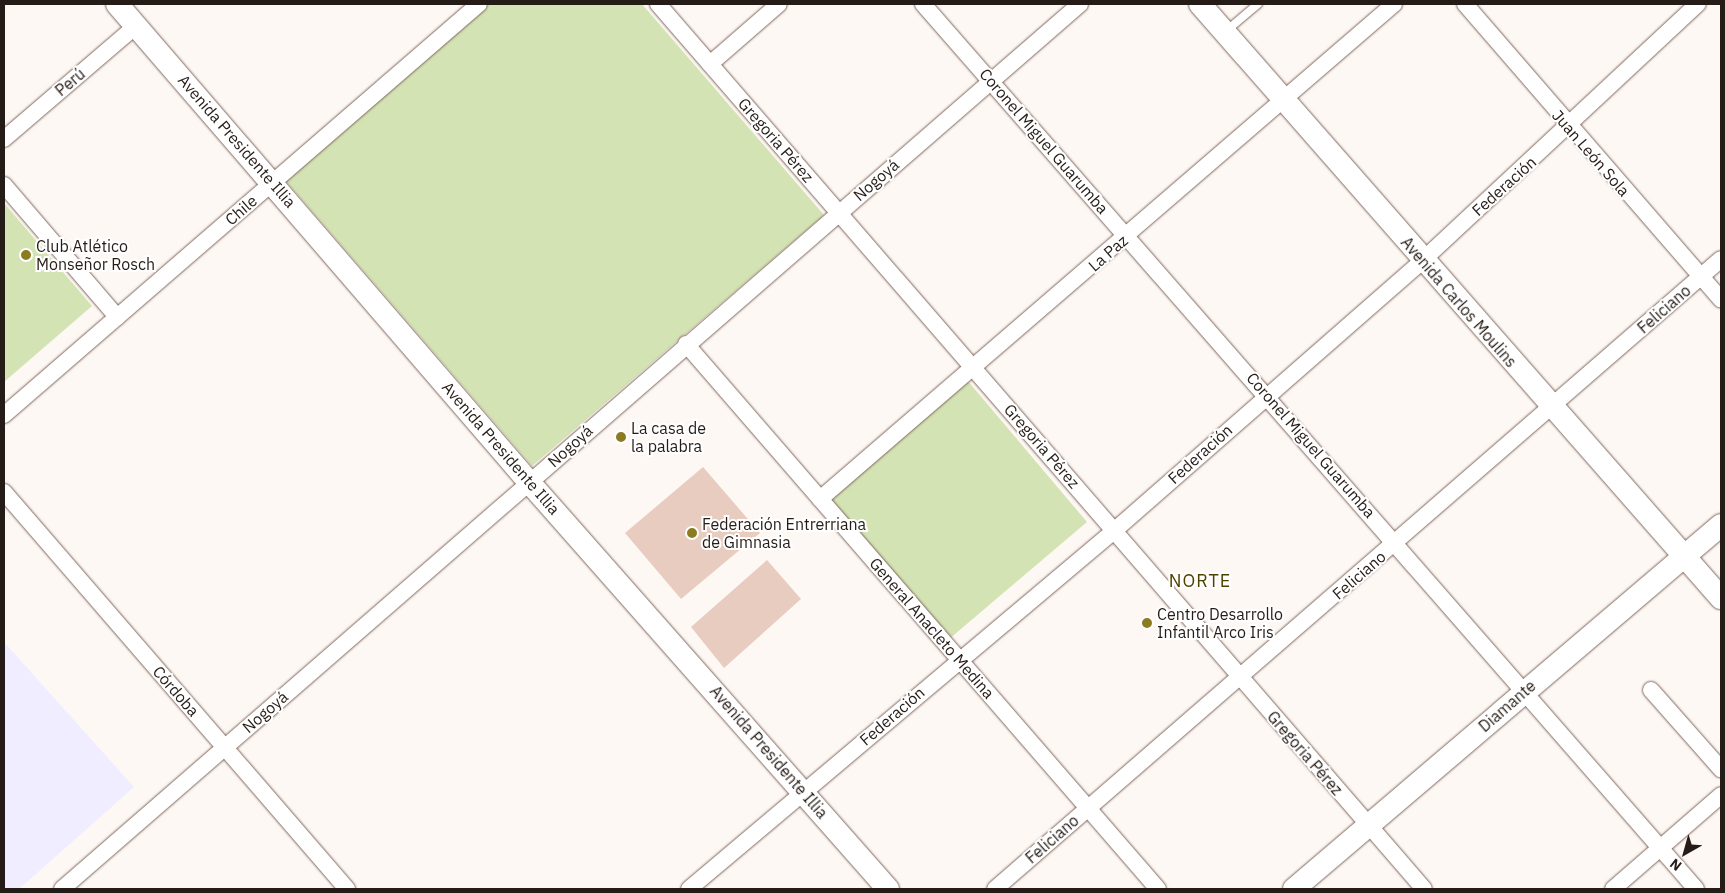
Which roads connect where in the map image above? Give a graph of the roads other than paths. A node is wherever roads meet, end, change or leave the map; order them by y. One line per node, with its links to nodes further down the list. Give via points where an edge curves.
1 (117, 4): 12 (street, Avenida Presidente Illia)
2 (479, 4): 19 (street, Chile)
3 (658, 4): 14 (street, Gregoria Pérez)
4 (779, 4): 14 (street)
5 (923, 4): 15 (street, Coronel Miguel Guarumba)
6 (1080, 4): 15 (street, Nogoyá)
7 (1200, 4): 13 (street, Avenida Carlos Moulins)
8 (1258, 4): 13 (lane)
9 (1394, 4): 16 (street, La Paz)
10 (1465, 4): 17 (street, Juan León Sola)
11 (1698, 4): 17 (street, Federación)
12 (136, 26): 18 (street, Perú); 19 (street, Avenida Presidente Illia)
13 (1225, 32): 16 (street, Avenida Carlos Moulins)
14 (710, 64): 21 (street, Gregoria Pérez)
15 (991, 81): 21 (street, Nogoyá); 22 (street, Coronel Miguel Guarumba)
16 (1284, 100): 22 (street, La Paz); 24 (street, Avenida Carlos Moulins)
17 (1568, 128): 24 (street, Federación); 25 (street, Juan León Sola)
18 (4, 139)
19 (274, 182): 27 (street, Chile); 33 (street, Avenida Presidente Illia)
20 (4, 185): 27 (street)
21 (839, 212): 28 (street, Nogoyá); 29 (street, Gregoria Pérez)
22 (1128, 236): 29 (street, La Paz); 30 (street, Coronel Miguel Guarumba)
23 (1721, 259): 25 (street, Feliciano)
24 (1422, 261): 30 (street, Federación); 31 (street, Avenida Carlos Moulins)
25 (1701, 276): 26 (street, Juan León Sola); 31 (street, Feliciano)
26 (1721, 300)
27 (117, 317): 32 (street, Chile)
28 (686, 344): 33 (street, Nogoyá); 35 (street, General Anacleto Medina)
29 (973, 368): 35 (street, La Paz); 37 (street, Gregoria Pérez)
30 (1267, 395): 37 (street, Federación); 38 (street, Coronel Miguel Guarumba)
31 (1551, 407): 38 (street, Feliciano); 39 (street, Avenida Carlos Moulins)
32 (4, 416)
33 (529, 482): 45 (street, Nogoyá); 47 (street, Avenida Presidente Illia)
34 (4, 492): 45 (street, Córdoba)
35 (820, 499): 41 (street, General Anacleto Medina)
36 (1721, 525): 39 (street, Diamante)
37 (1115, 530): 41 (street, Federación); 42 (street, Gregoria Pérez)
38 (1396, 543): 42 (street, Feliciano); 43 (street, Coronel Miguel Guarumba)
39 (1685, 556): 40 (street, Avenida Carlos Moulins); 43 (street, Diamante)
40 (1721, 598)
41 (958, 659): 47 (street, Federación); 49 (street, General Anacleto Medina)
42 (1240, 677): 49 (street, Feliciano); 50 (street, Gregoria Pérez)
43 (1525, 690): 50 (street, Diamante); 51 (street, Coronel Miguel Guarumba)
44 (1651, 690): 46 (street)
45 (225, 748): 52 (street, Nogoyá); 54 (street, Córdoba)
46 (1721, 769)
47 (804, 791): 55 (street, Federación); 56 (street, Avenida Presidente Illia)
48 (1721, 795): 51 (street)
49 (1088, 808): 57 (street, Feliciano); 58 (street, General Anacleto Medina)
50 (1368, 826): 59 (street, Diamante); 60 (street, Gregoria Pérez)
51 (1660, 848): 61 (street); 62 (street, Coronel Miguel Guarumba)
52 (80, 884): 53 (street, Nogoyá)
53 (62, 889)
54 (348, 889)
55 (689, 889)
56 (888, 889)
57 (995, 889)
58 (1158, 889)
59 (1294, 889)
60 (1424, 889)
61 (1613, 889)
62 (1696, 889)

